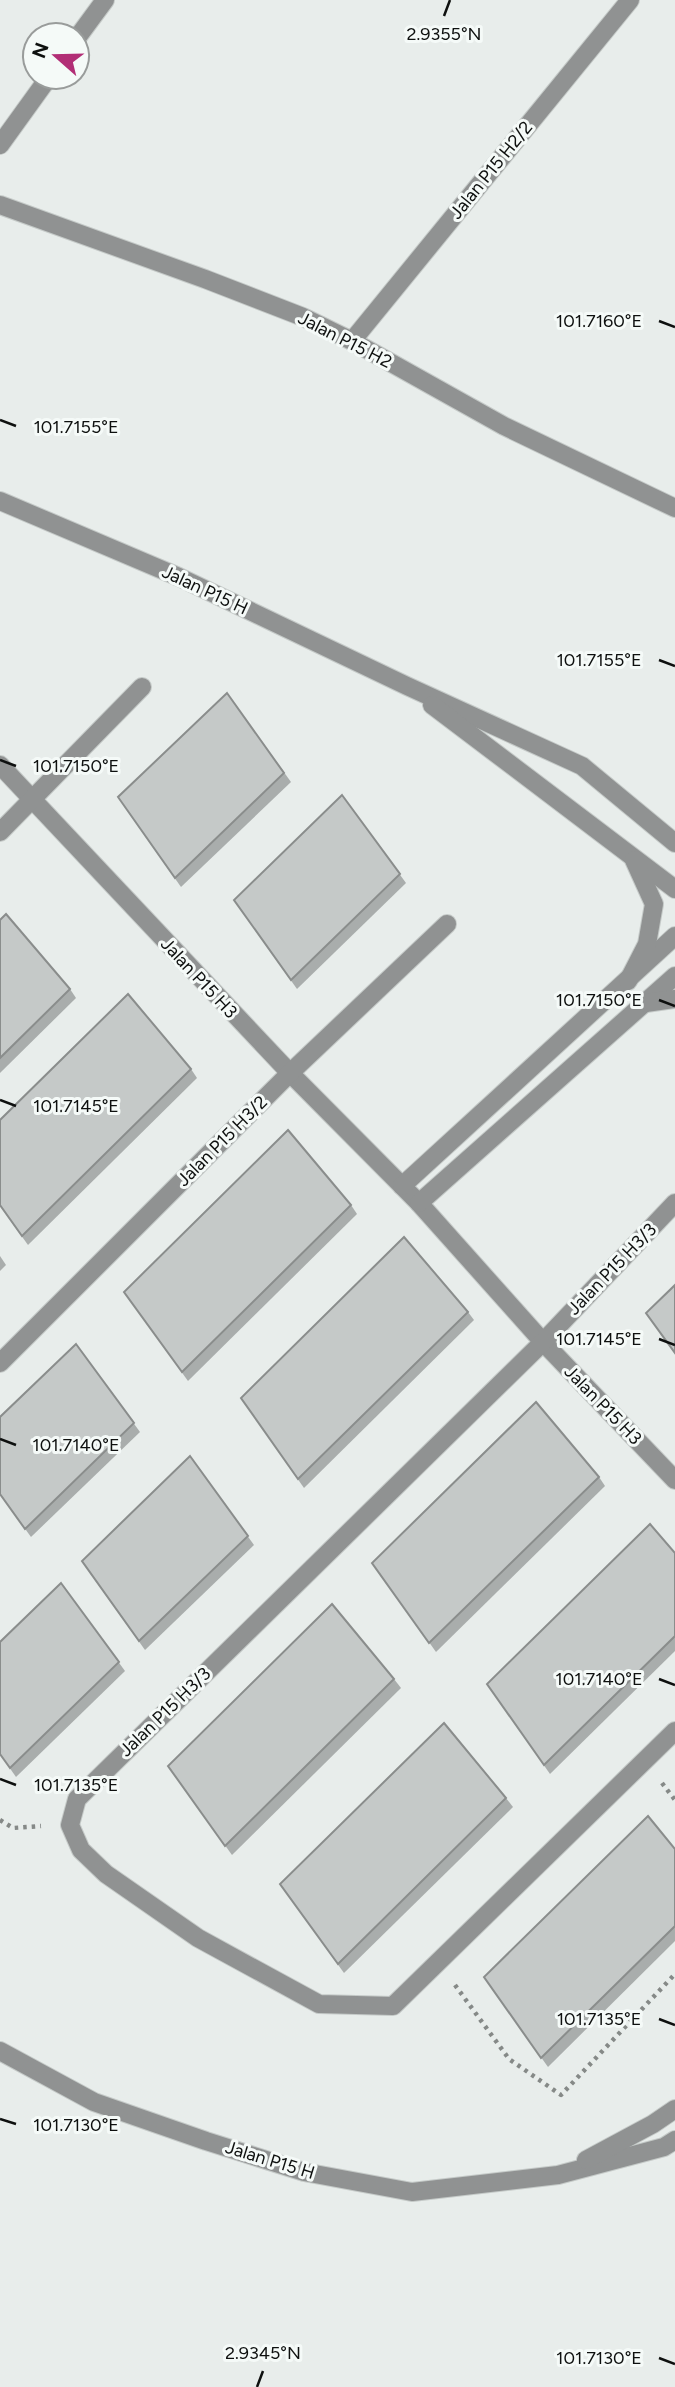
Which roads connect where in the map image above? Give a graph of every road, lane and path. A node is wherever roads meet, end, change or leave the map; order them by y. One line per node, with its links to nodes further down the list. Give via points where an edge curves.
1 (105, 0): 3 (street)
2 (630, 0): 7 (street, Jalan P15 H2/2)
3 (90, 21)
4 (39, 91): 5 (street)
5 (0, 145)
6 (0, 205): 7 (street, Jalan P15 H2, via 205,279)
7 (352, 341): 9 (street, Jalan P15 H2, via 504,426)
8 (0, 501): 10 (street, Jalan P15 H, via 179,577)
9 (675, 508)
10 (407, 686): 15 (street, Jalan P15 H, via 582,766); 16 (street, Jalan P15 H)
11 (142, 687): 13 (street)
12 (0, 765): 13 (street, Jalan P15 H3)
13 (32, 800): 14 (street); 24 (street, Jalan P15 H3)
14 (0, 832)
15 (675, 843)
16 (633, 858): 17 (street, Jalan P15 H); 21 (street, via 653,904 647,944)
17 (675, 889)
18 (447, 924): 24 (street, Jalan P15 H3/2)
19 (675, 936): 21 (street)
20 (675, 975): 23 (street)
21 (628, 981): 25 (street)
22 (675, 999): 23 (street)
23 (646, 1003): 26 (street)
24 (290, 1073): 25 (street, Jalan P15 H3); 29 (street, Jalan P15 H3/2)
25 (402, 1186): 26 (street, Jalan P15 H3)
26 (419, 1203): 28 (street, Jalan P15 H3)
27 (675, 1203): 28 (street, Jalan P15 H3/3)
28 (543, 1342): 30 (street, Jalan P15 H3); 33 (street, Jalan P15 H3/3, via 77,1799)
29 (0, 1363)
30 (675, 1480)
31 (675, 1731): 34 (street)
32 (0, 1820): 33 (path, via 13,1828)
33 (70, 1825): 34 (street, via 81,1850 106,1874 198,1938 319,2004 393,2006)
34 (438, 1962): 35 (path, via 509,2059 561,2095)
35 (675, 1974)
36 (0, 2051): 39 (street, Jalan P15 H, via 94,2102 304,2172 412,2192)
37 (675, 2109): 39 (street, Jalan P15 H)
38 (675, 2140): 39 (street, Jalan P15 H, via 664,2147)
39 (558, 2175)

